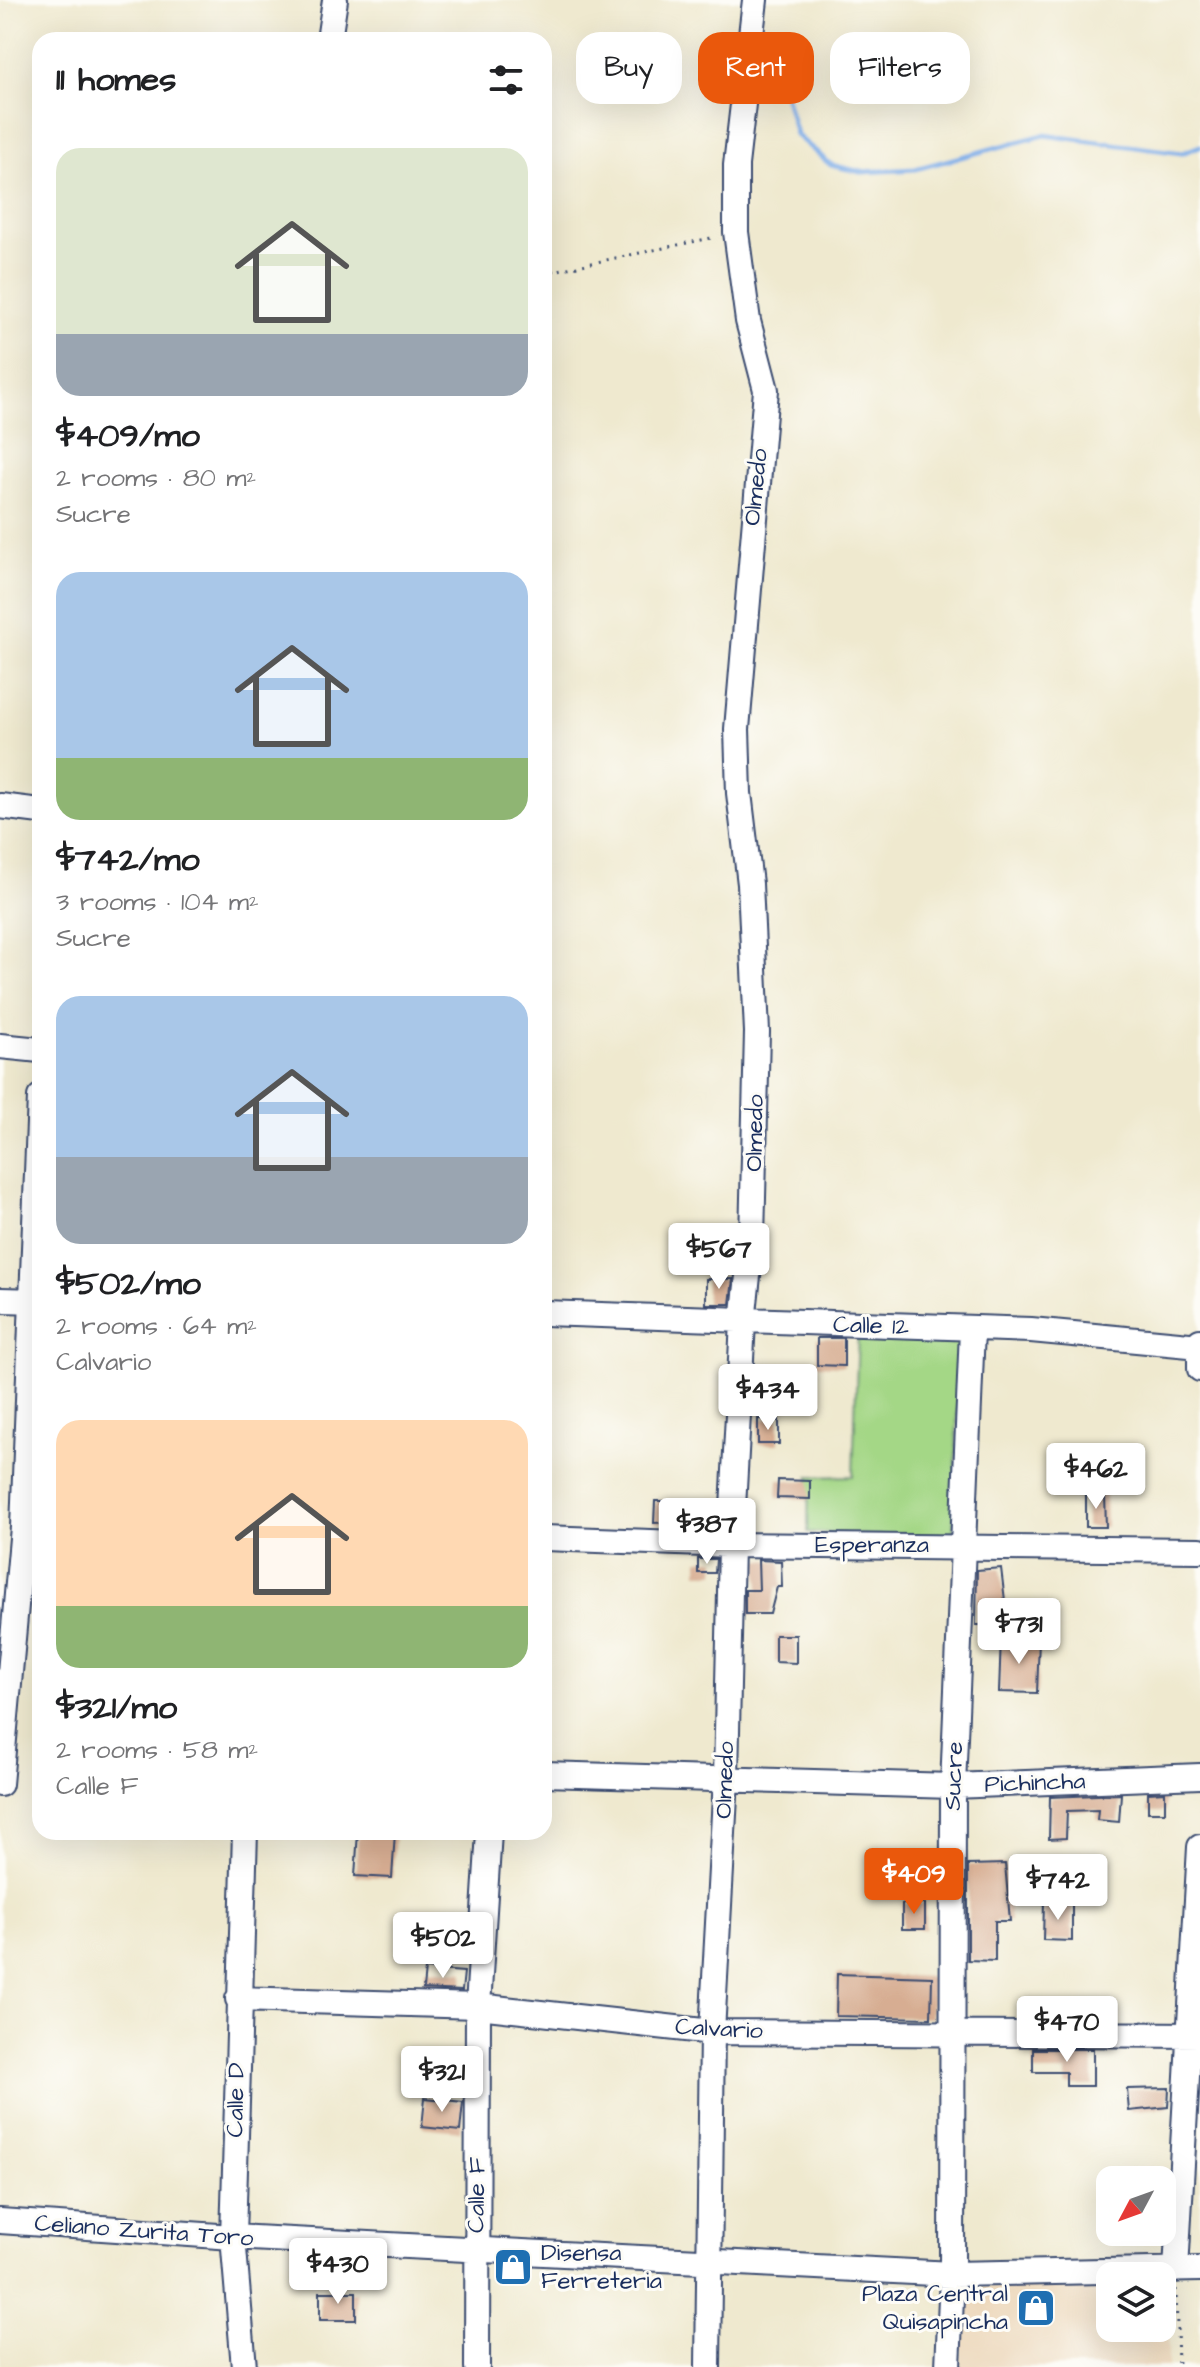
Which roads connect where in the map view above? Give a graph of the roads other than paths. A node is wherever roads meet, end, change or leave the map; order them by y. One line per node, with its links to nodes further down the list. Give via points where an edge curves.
1 (335, 0): 3 (street)
2 (755, 0): 11 (street, Olmedo, via 736,165 736,232 748,321 766,390 737,729 757,1032 752,1239)
3 (330, 32)
4 (0, 806): 5 (street)
5 (32, 810)
6 (0, 1046): 7 (street)
7 (32, 1049)
8 (0, 1300): 9 (street)
9 (32, 1301)
10 (552, 1313): 11 (street, Calle 12)
11 (743, 1322): 12 (street, Calle 12); 18 (street, Olmedo)
12 (972, 1330): 13 (street, Calle 12); 19 (street, Sucre)
13 (1199, 1344): 15 (street)
14 (32, 1349): 16 (street)
15 (1200, 1369)
16 (21, 1527): 24 (street)
17 (552, 1538): 18 (street, Esperanza)
18 (731, 1545): 19 (street, Esperanza); 23 (street, Olmedo)
19 (963, 1545): 20 (street, Esperanza); 25 (street, Sucre)
20 (1200, 1550)
21 (552, 1774): 23 (street, Pichincha)
22 (1200, 1776): 25 (street, Pichincha)
23 (726, 1778): 25 (street, Pichincha); 31 (street, Olmedo)
24 (0, 1784)
25 (953, 1786): 32 (street, Sucre)
26 (245, 1840): 29 (street, Calle D)
27 (488, 1840): 30 (street, Calle F)
28 (1200, 1847): 33 (street)
29 (238, 1999): 30 (street, Calvario); 35 (street, Calle D)
30 (478, 2006): 31 (street, Calvario); 36 (street, Calle F)
31 (712, 2032): 32 (street, Calvario); 37 (street, Olmedo)
32 (953, 2034): 33 (street, Calvario); 39 (street, Sucre)
33 (1194, 2035): 38 (street)
34 (0, 2221): 35 (street, Celiano Zurita Toro)
35 (233, 2237): 36 (street, Celiano Zurita Toro); 40 (street, Calle D)
36 (476, 2250): 37 (street, Celiano Zurita Toro); 41 (street, Calle F)
37 (710, 2262): 39 (street, Celiano Zurita Toro); 42 (street, Olmedo)
38 (1188, 2269): 39 (street, Celiano Zurita Toro)
39 (952, 2274): 43 (street, Sucre)
40 (244, 2367)
41 (477, 2367)
42 (708, 2367)
43 (948, 2367)

